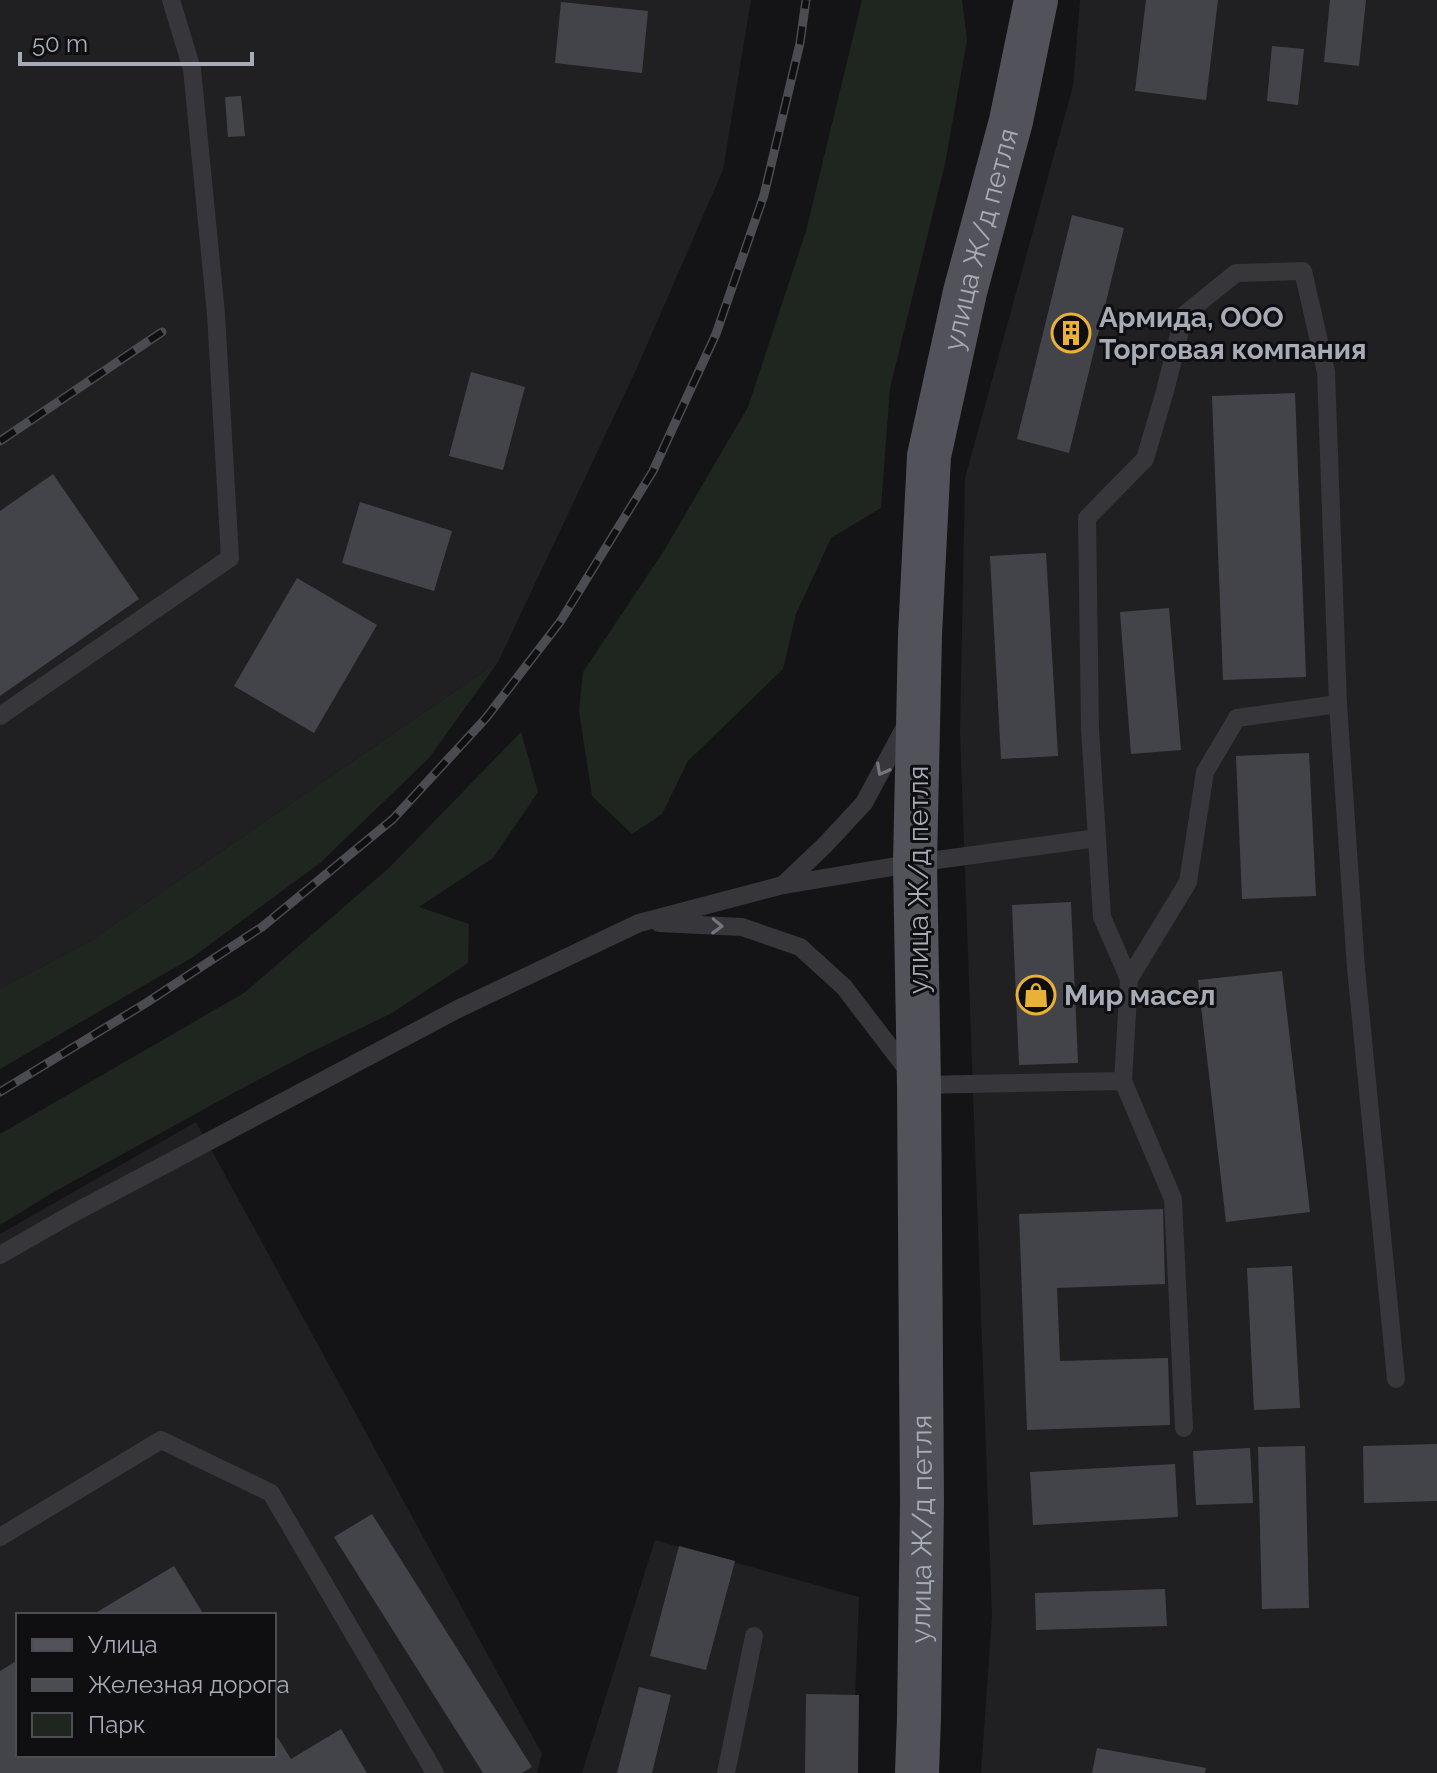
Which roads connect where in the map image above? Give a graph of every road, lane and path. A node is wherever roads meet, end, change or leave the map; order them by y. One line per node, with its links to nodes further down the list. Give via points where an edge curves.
1 (171, 0): 5 (lane, via 192,69 216,314 230,558)
2 (1036, 0): 3 (main road, улица Ж/д петля, via 929,456)
3 (919, 702): 7 (main road, улица Ж/д петля); 8 (lane, one-way to 8, via 864,803)
4 (1338, 704): 6 (lane, via 1326,372 1303,271 1236,273 1184,315 1145,459 1087,518); 10 (lane, via 1237,718 1205,772 1188,882); 14 (lane, via 1356,968)
5 (0, 716)
6 (1097, 838): 7 (lane); 10 (lane, via 1102,917)
7 (915, 863): 8 (lane); 12 (main road, улица Ж/д петля)
8 (783, 885): 9 (lane)
9 (639, 923): 12 (lane, one-way to 12, via 742,927 800,947 844,987); 13 (lane, via 456,1010)
10 (1129, 979): 11 (lane)
11 (1123, 1081): 12 (lane); 15 (lane, via 1173,1199)
12 (919, 1085): 20 (main road, улица Ж/д петля, via 922,1502)
13 (0, 1255)
14 (1396, 1379)
15 (1184, 1428)
16 (0, 1537): 18 (lane, via 161,1440 271,1493)
17 (754, 1636): 19 (lane)
18 (435, 1773)
19 (726, 1773)
20 (917, 1773)

